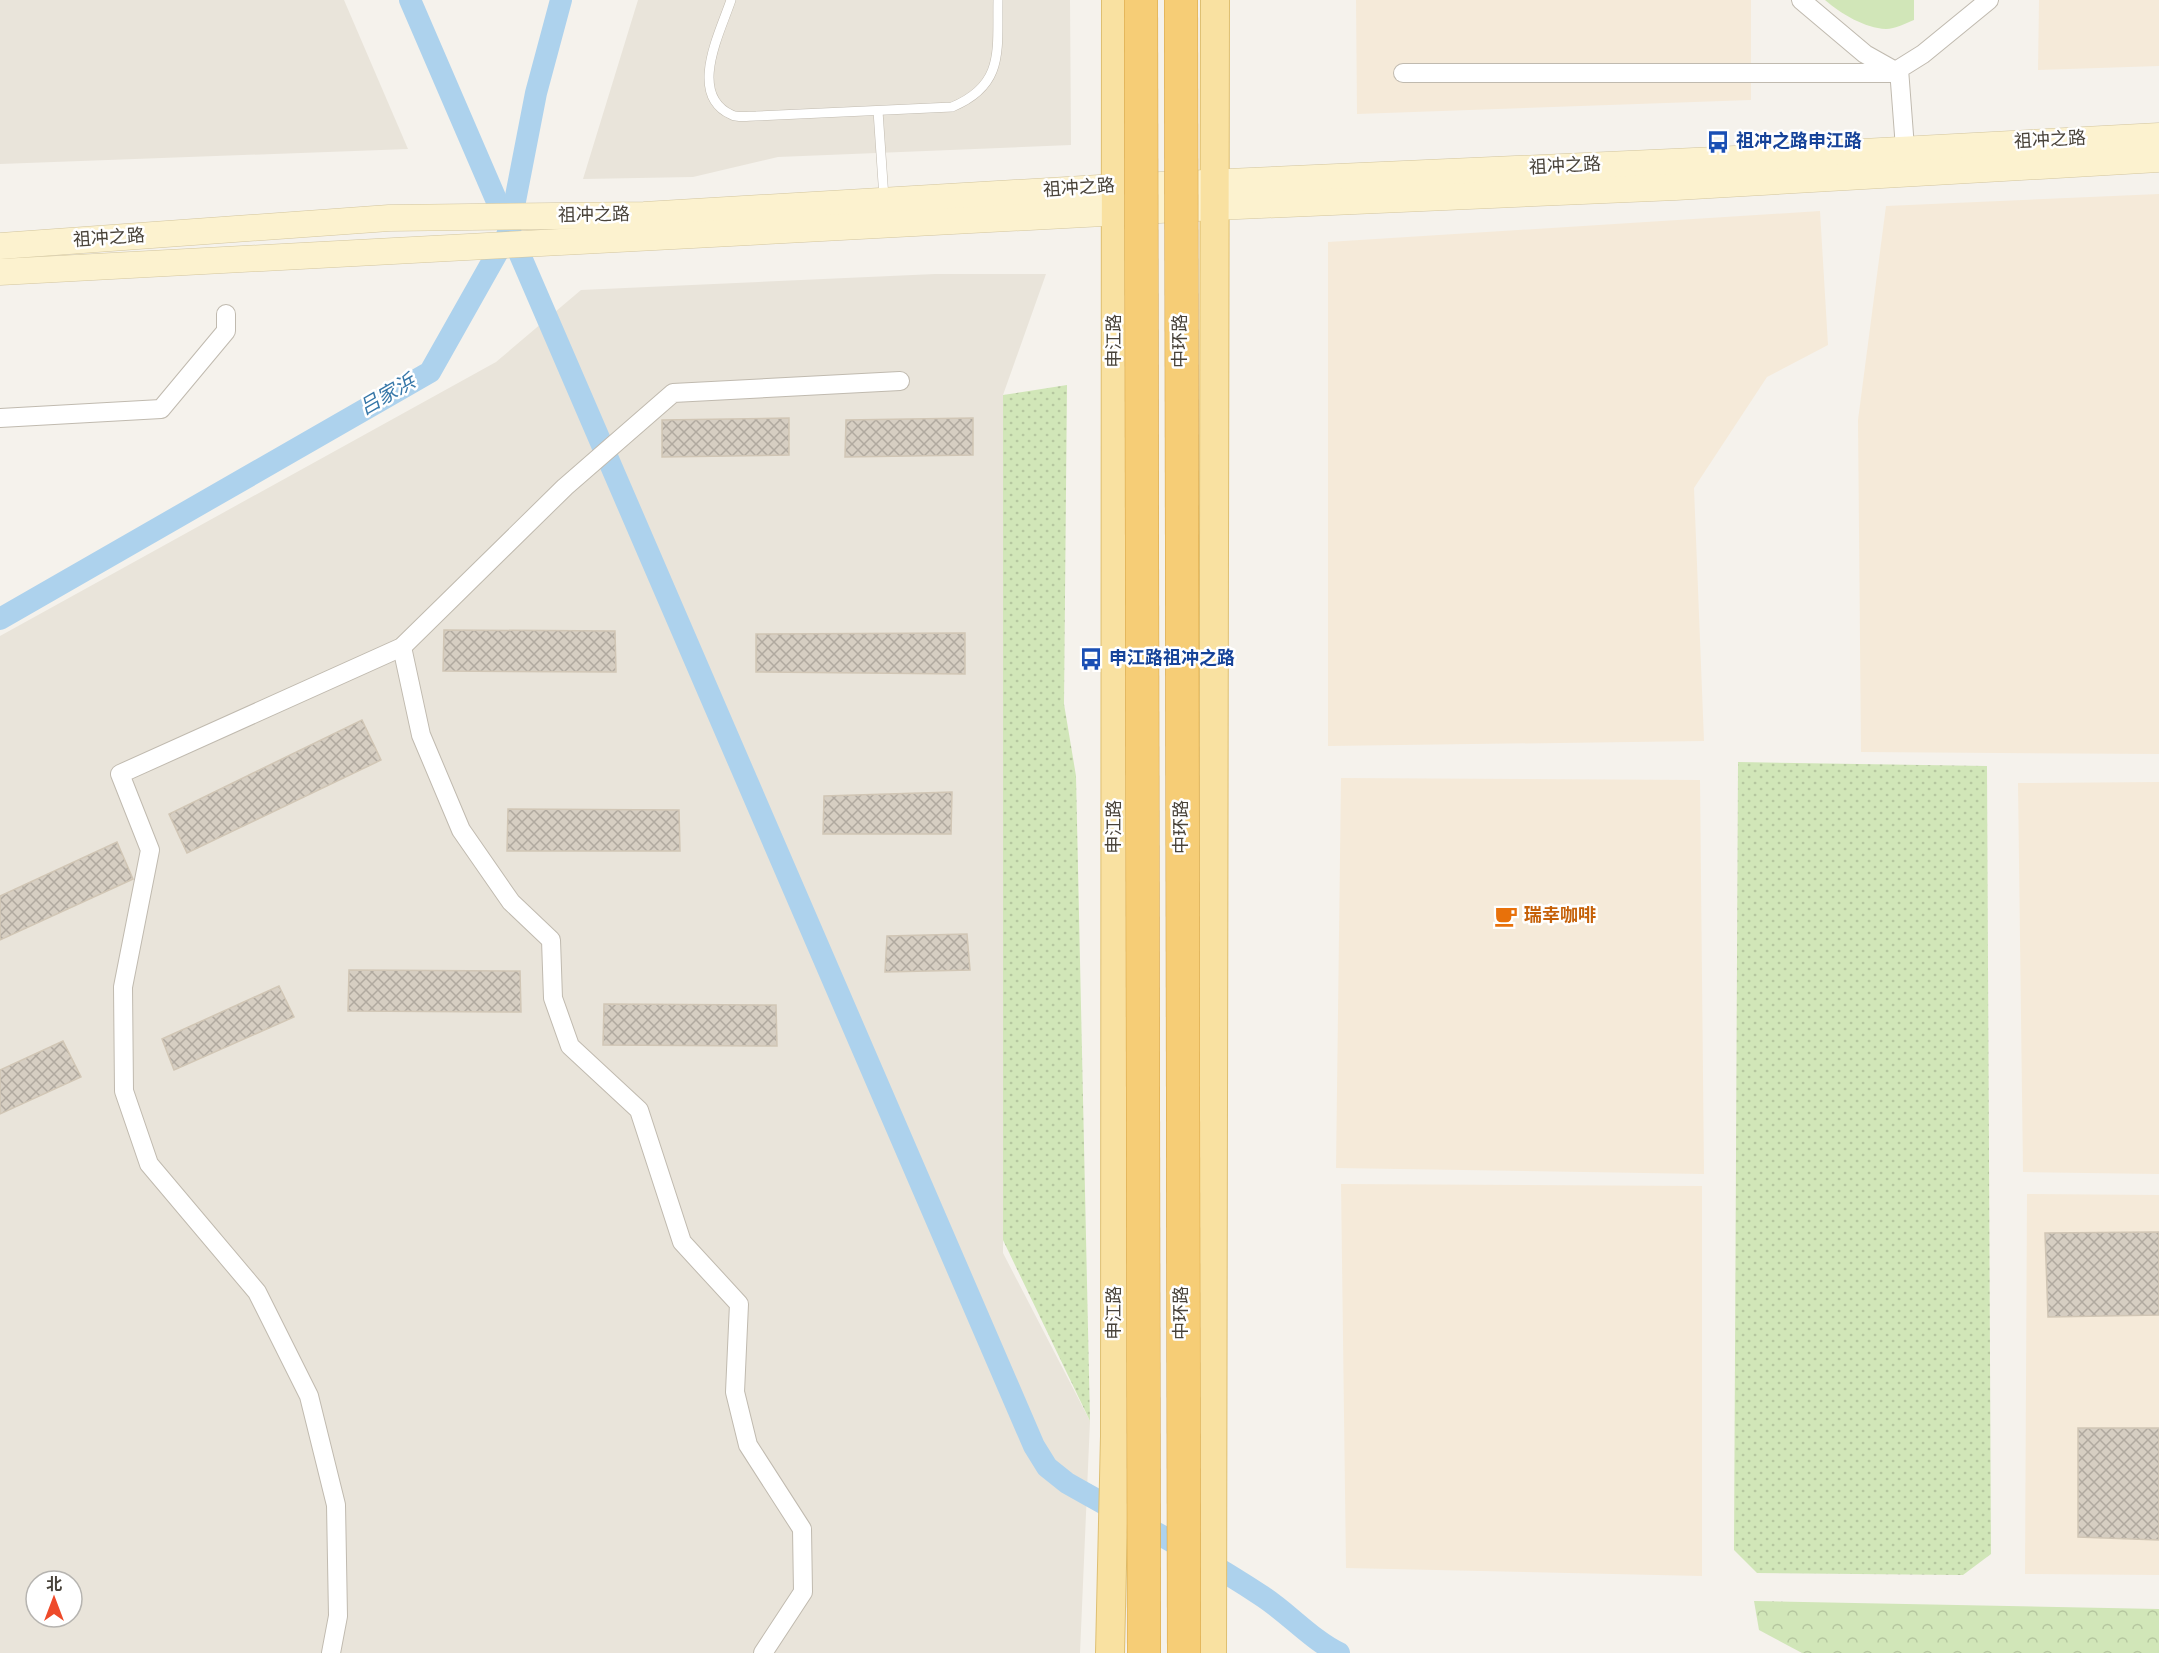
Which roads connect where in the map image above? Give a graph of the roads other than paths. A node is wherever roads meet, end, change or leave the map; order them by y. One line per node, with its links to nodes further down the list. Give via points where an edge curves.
1 (730, 0): 11 (lane, via 708,76 714,101 733,116)
2 (998, 0): 11 (lane, via 996,64 984,87 971,99 951,107)
3 (1116, 0): 16 (main road, 申江路)
4 (1141, 0): 29 (highway, bridge)
5 (1181, 0): 30 (highway, 中环路, bridge)
6 (1215, 0): 15 (main road)
7 (1801, 0): 10 (street, via 1865,54)
8 (1989, 0): 10 (street, via 1899,69)
9 (1403, 73): 10 (street)
10 (1899, 73): 13 (street)
11 (878, 111): 17 (lane)
12 (2159, 136): 13 (main road, 祖冲之路)
13 (1905, 148): 15 (main road, 祖冲之路)
14 (2159, 159): 15 (main road, 祖冲之路, via 1676,187)
15 (1216, 195): 16 (main road, 祖冲之路); 25 (main road)
16 (1116, 200): 17 (main road, 祖冲之路); 18 (main road, 祖冲之路); 28 (main road, 申江路, via 1115,1436)
17 (884, 201): 18 (main road, 祖冲之路)
18 (643, 226): 19 (main road, 祖冲之路, via 388,218); 20 (main road, 祖冲之路, via 384,252)
19 (0, 246)
20 (0, 272)
21 (226, 314): 23 (street, via 226,331 161,409)
22 (900, 381): 24 (street, via 673,393 565,488)
23 (0, 418)
24 (402, 647): 26 (street, via 120,774 150,850 123,987 124,1091 149,1164 257,1292 309,1396 336,1505 338,1616); 27 (street, via 421,735 461,830 511,902 551,940 553,998 570,1046 639,1110 682,1242 740,1304 735,1392 747,1445 802,1529 803,1592)
25 (1212, 1642)
26 (331, 1653)
27 (762, 1653)
28 (1110, 1653)
29 (1143, 1653)
30 (1184, 1653)

